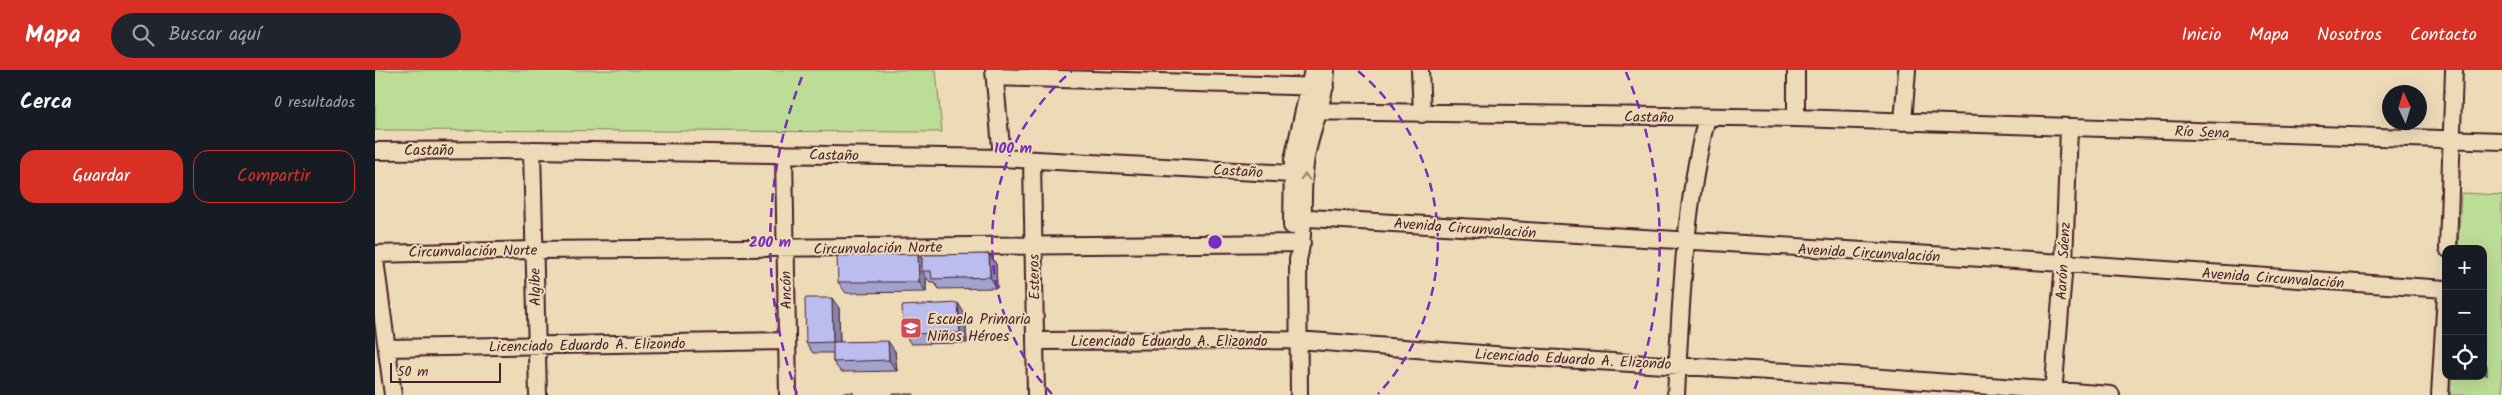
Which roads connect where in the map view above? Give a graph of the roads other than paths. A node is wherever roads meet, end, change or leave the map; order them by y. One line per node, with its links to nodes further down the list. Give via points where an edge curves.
1 (1326, 70): 7 (street)
2 (1420, 70): 9 (street)
3 (1796, 70): 11 (street)
4 (1907, 70): 12 (street)
5 (2454, 70): 14 (street)
6 (994, 73): 7 (street); 19 (street)
7 (1316, 81): 8 (street)
8 (1312, 112): 9 (street, Castaño); 21 (street, via 1295,149); 22 (street, one-way to 8)
9 (1422, 114): 10 (street, Castaño)
10 (1707, 117): 11 (street, Castaño); 23 (street, via 1693,178)
11 (1795, 118): 12 (street, Castaño)
12 (1903, 122): 13 (street, Río Sena)
13 (2069, 128): 14 (street, Río Sena); 31 (street, Aarón Sáenz)
14 (2452, 139): 15 (street, Río Sena); 25 (street)
15 (2502, 140)
16 (532, 150): 17 (street, Castaño); 18 (street, Castaño); 28 (street, Algibe)
17 (375, 151)
18 (784, 154): 19 (street, Castaño); 27 (street, Ancón)
19 (1002, 158): 20 (street, Castaño)
20 (1032, 160): 21 (street, Castaño); 26 (street, Esteros)
21 (1292, 174): 22 (street)
22 (1297, 218): 23 (street, Avenida Circunvalación); 24 (street)
23 (1686, 242): 31 (street, Avenida Circunvalación); 39 (street)
24 (1297, 244): 26 (street, Circunvalación Norte); 34 (street)
25 (2448, 245)
26 (1033, 246): 27 (street, Circunvalación Norte); 36 (street, Esteros)
27 (785, 249): 28 (street, Circunvalación Norte); 35 (street, Ancón)
28 (535, 250): 29 (street, Circunvalación Norte); 37 (street, Algibe)
29 (375, 254)
30 (375, 260): 38 (street)
31 (2064, 264): 32 (street, Avenida Circunvalación); 40 (street, Aarón Sáenz)
32 (2442, 289)
33 (2444, 335): 48 (street)
34 (1298, 340): 36 (street, Licenciado Eduardo A. Elizondo); 39 (street, Licenciado Eduardo A. Elizondo); 45 (street)
35 (786, 341): 37 (street, Licenciado Eduardo A. Elizondo); 43 (street, Ancón)
36 (1035, 341): 44 (street, Esteros)
37 (536, 346): 38 (street, Licenciado Eduardo A. Elizondo); 42 (street, Algibe)
38 (387, 348): 41 (street)
39 (1678, 365): 40 (street, Licenciado Eduardo A. Elizondo); 46 (street)
40 (2053, 393): 47 (street, Licenciado Eduardo A. Elizondo)
41 (393, 395)
42 (538, 395)
43 (788, 395)
44 (1035, 395)
45 (1299, 395)
46 (1676, 395)
47 (2111, 395)
48 (2440, 395)

